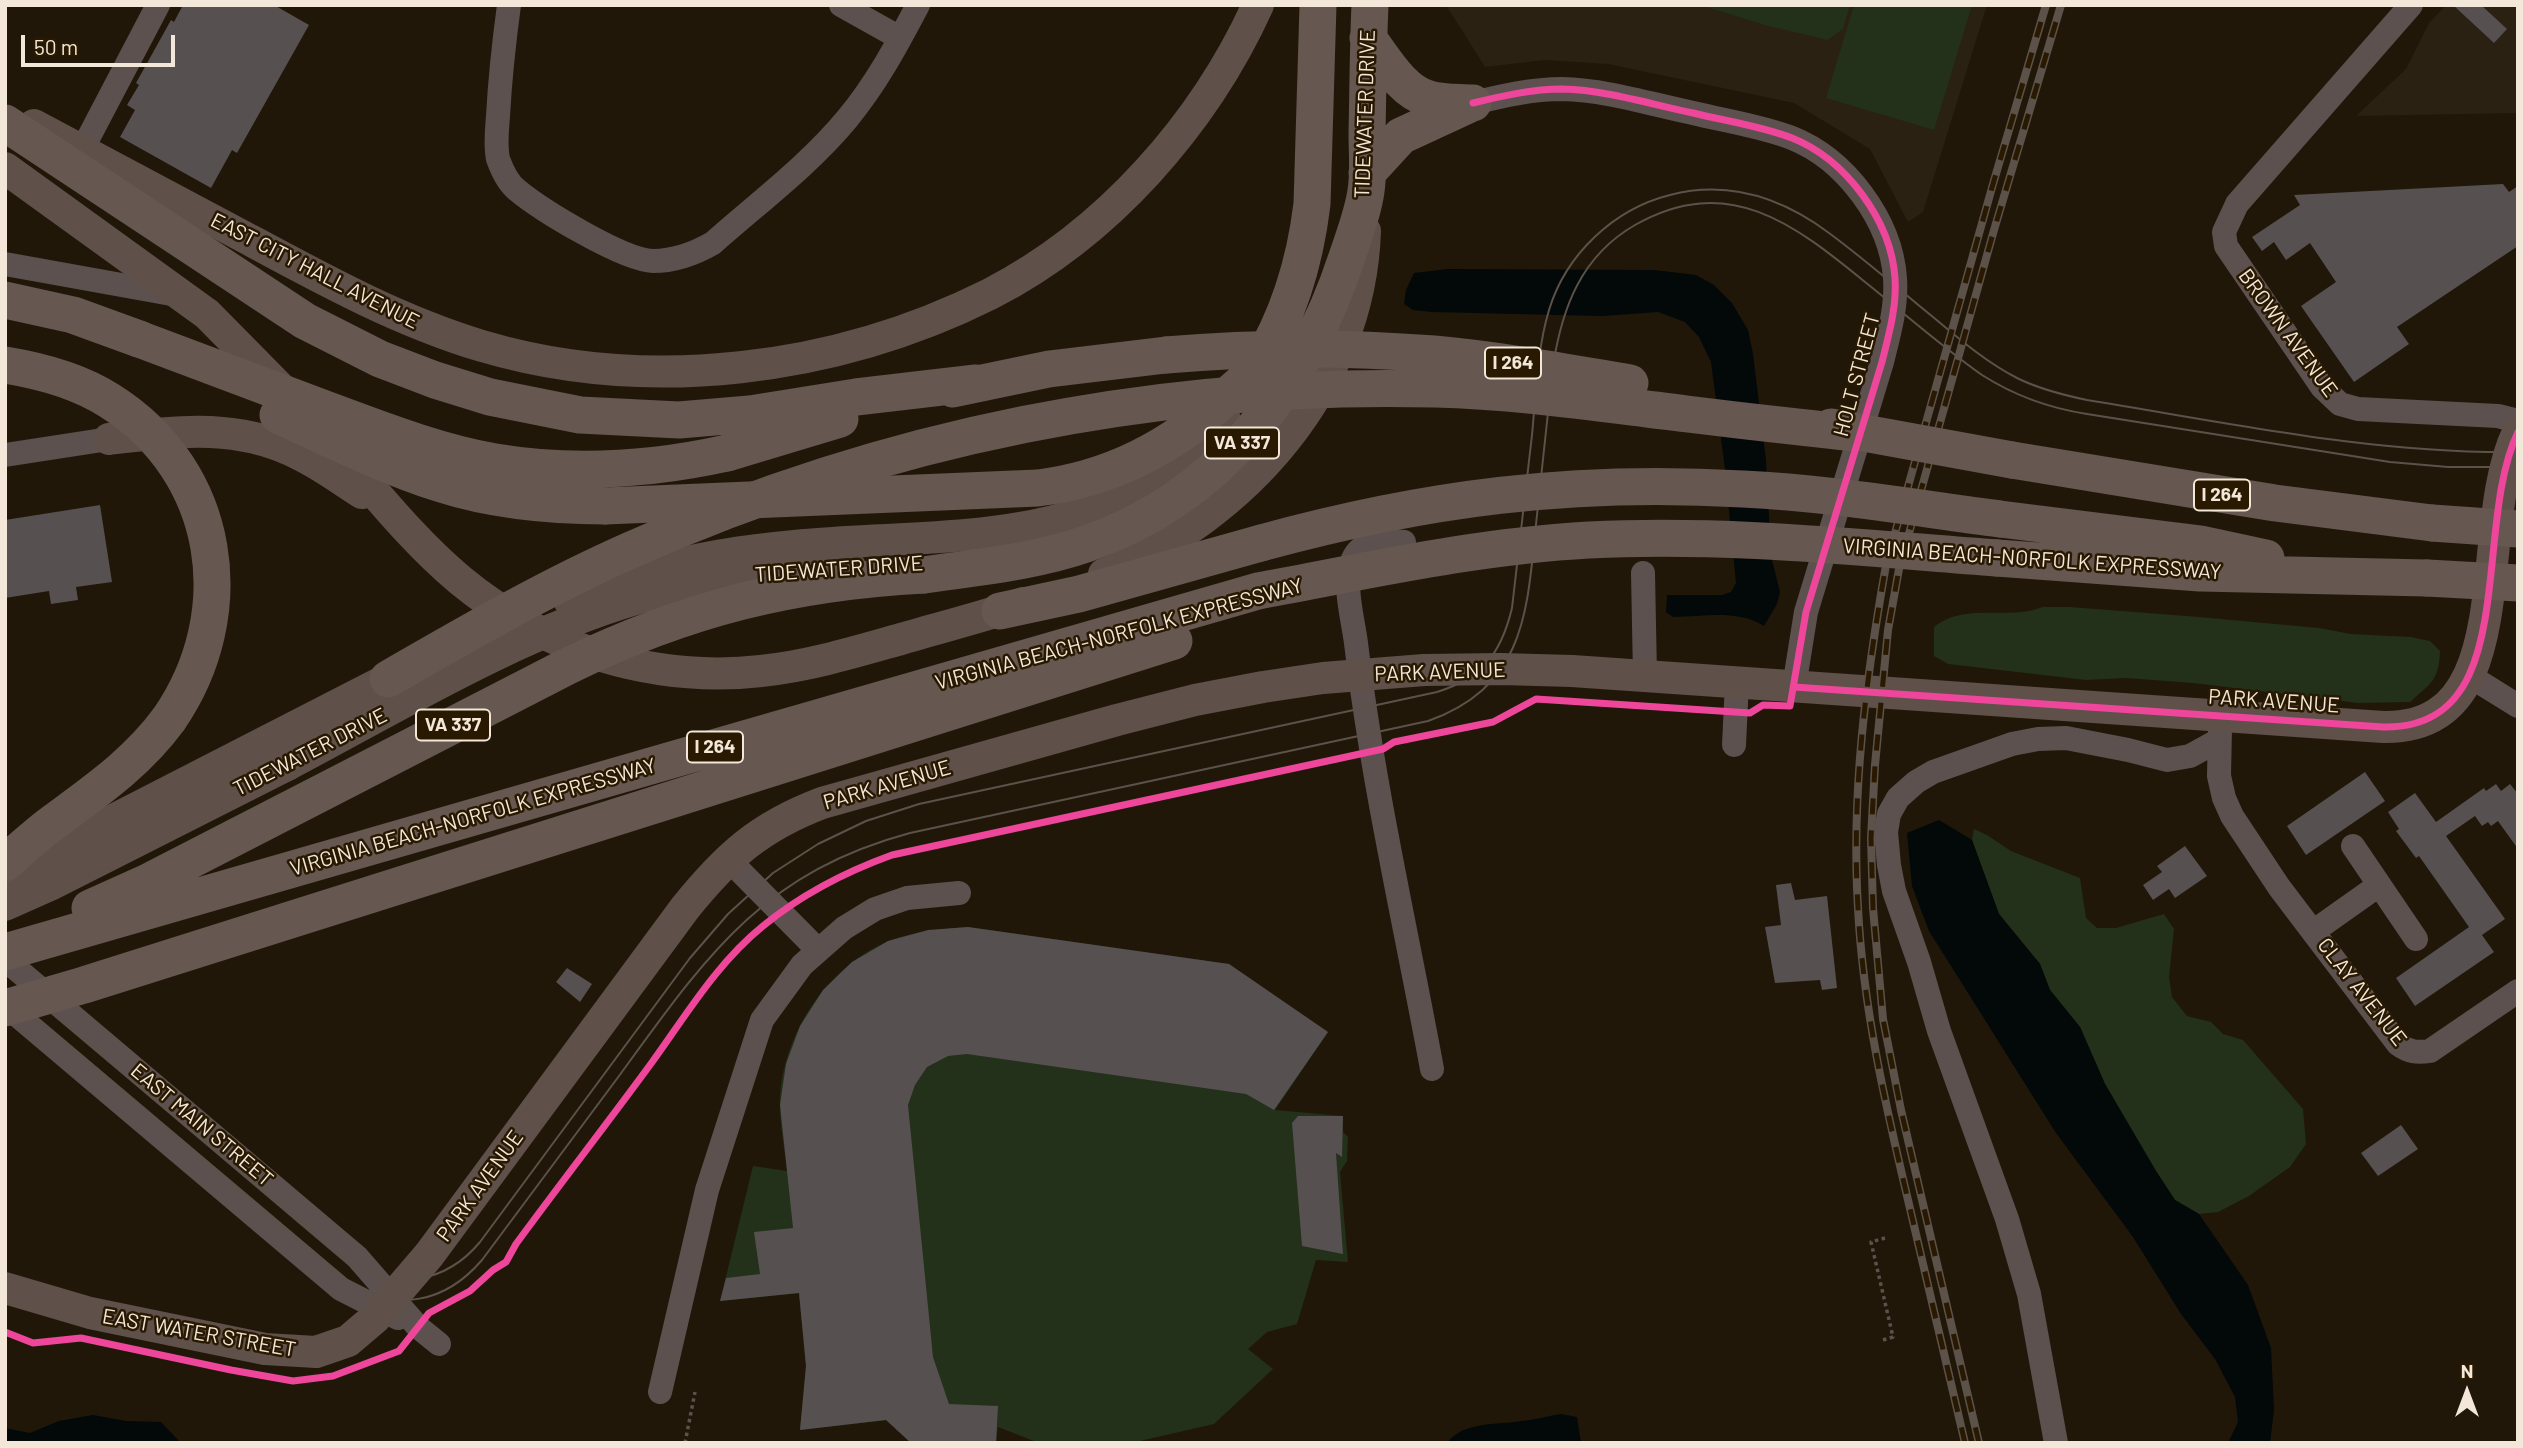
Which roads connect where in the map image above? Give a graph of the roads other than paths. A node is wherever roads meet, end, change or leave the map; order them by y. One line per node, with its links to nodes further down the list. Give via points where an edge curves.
1 (158, 5): 13 (street)
2 (509, 5): 9 (street, via 496,144 505,175 515,189 557,217 619,252 651,261 694,254 713,243 815,153 874,84)
3 (841, 5): 9 (street)
4 (918, 5): 9 (street)
5 (1258, 5): 13 (main road, EAST CITY HALL AVENUE, via 1221,73 1178,135 1134,185 1074,238 990,293 922,323 839,349 763,364 626,370 485,347 416,324 356,296)
6 (1318, 5): 21 (highway, TIDEWATER DRIVE / VA 337, via 1309,232 1295,288)
7 (2411, 5): 23 (street, BROWN AVENUE, via 2236,204 2224,232 2226,246 2333,400 2358,409)
8 (1369, 22): 10 (highway, via 1401,80 1419,96); 15 (highway, TIDEWATER DRIVE / VA 337)
9 (901, 38)
10 (1473, 103): 15 (highway, via 1401,136); 41 (street, HOLT STREET, via 1521,92 1581,90 1776,133 1834,163 1880,225 1895,276 1893,312 1806,612)
11 (5, 110): 13 (main road, EAST CITY HALL AVENUE)
12 (5, 123): 22 (highway, via 305,320 380,359 491,397 580,415 679,420)
13 (82, 150)
14 (5, 168): 17 (main road)
15 (1366, 182): 31 (highway, TIDEWATER DRIVE / VA 337, via 1341,274 1317,334 1268,412 1227,459 1176,499 1118,531 1056,553 991,565); 35 (main road, via 1364,244 1355,304 1329,372 1282,446 1219,508 1165,545 1112,571)
16 (5, 264): 17 (street)
17 (185, 297): 28 (main road, via 263,368)
18 (5, 300): 19 (highway, I 264, via 73,315)
19 (139, 339): 21 (highway, VA 337, bridge, via 238,397 409,473 498,498 552,505 1064,485 1107,473 1166,444); 22 (highway, I 264, bridge, via 396,435 493,462 530,467 597,470 669,465)
20 (5, 365): 48 (highway, bridge, via 60,377 110,401 155,438 191,492 207,534 212,595 211,620 197,670 157,737 123,770)
21 (1256, 368): 31 (main road, TIDEWATER DRIVE, via 1236,401 1205,437 1164,471 1125,494 1084,513 999,533)
22 (976, 383): 25 (highway, I 264, bridge, via 1166,355 1306,349 1394,352 1472,358 1686,392)
23 (2518, 421)
24 (2518, 432): 40 (main road, PARK AVENUE, via 2506,473 2493,644)
25 (1854, 433): 29 (highway, I 264, bridge, via 2263,501); 38 (highway, bridge, via 1560,398 1426,389 1251,393 1065,416 918,448 733,507 591,568)
26 (109, 439): 27 (street); 28 (main road, via 204,431 265,440 314,463)
27 (5, 455)
28 (397, 517): 35 (main road, via 458,579 499,609 592,653 663,671 735,674 787,668)
29 (2518, 529)
30 (1416, 550): 33 (highway, VIRGINIA BEACH-NORFOLK EXPRESSWAY / I 264, bridge, via 1629,538 1808,544 2200,572); 36 (street, via 1383,540 1361,548 1353,559 1348,583); 57 (highway, VIRGINIA BEACH-NORFOLK EXPRESSWAY / I 264, bridge, via 1258,591); 60 (highway, bridge, via 84,985)
31 (924, 559): 38 (main road, TIDEWATER DRIVE, bridge, via 753,549 663,567 581,594); 45 (main road, TIDEWATER DRIVE, bridge, via 775,571 636,598 572,621); 55 (highway, VA 337, bridge, via 855,580 722,605 629,638 150,881)
32 (1643, 573): 37 (street)
33 (2352, 576): 34 (highway, VIRGINIA BEACH-NORFOLK EXPRESSWAY / I 264, bridge); 35 (highway, bridge, via 2201,544 2000,519 1772,491 1626,486 1468,498 1352,519 1079,594)
34 (2518, 583)
35 (1000, 611)
36 (1360, 675): 37 (main road, PARK AVENUE, via 1501,669); 47 (main road, PARK AVENUE, via 1195,700 822,803 771,827); 61 (street)
37 (1645, 676): 39 (main road, PARK AVENUE)
38 (388, 679): 45 (main road, TIDEWATER DRIVE)
39 (1737, 682): 41 (main road, PARK AVENUE); 44 (street)
40 (2481, 683): 42 (street); 43 (main road, PARK AVENUE, via 2451,713 2427,724)
41 (1794, 687): 43 (main road, PARK AVENUE)
42 (2518, 706)
43 (2220, 727): 53 (street, CLAY AVENUE, via 2219,776 2224,799); 66 (street, via 2190,756 2167,760 2066,738 2012,744 1933,772 1898,798 1889,814 1886,832 1894,891 1938,1031 2007,1219 2029,1294)
44 (1734, 745)
45 (280, 751): 49 (main road, TIDEWATER DRIVE); 52 (main road, TIDEWATER DRIVE, via 126,848)
46 (2354, 846): 50 (street)
47 (728, 859): 56 (street); 63 (main road, PARK AVENUE, via 685,908 429,1255)
48 (5, 863)
49 (5, 871)
50 (2379, 885): 53 (street); 54 (street)
51 (959, 893): 56 (street, via 906,898 876,909)
52 (8, 904)
53 (2314, 931): 59 (street, CLAY AVENUE, via 2406,1050 2430,1051)
54 (2416, 939)
55 (5, 946)
56 (817, 949): 65 (street, via 762,1020 707,1189)
57 (5, 952)
58 (5, 959): 63 (street, EAST MAIN STREET, via 357,1257)
59 (2518, 991)
60 (5, 1006): 63 (street, EAST MAIN STREET, via 341,1289)
61 (1432, 1069)
62 (5, 1288): 63 (main road, EAST WATER STREET, via 101,1315 292,1352 340,1345 361,1332)
63 (387, 1304): 64 (street)
64 (439, 1344)
65 (660, 1392)
66 (2056, 1443)

